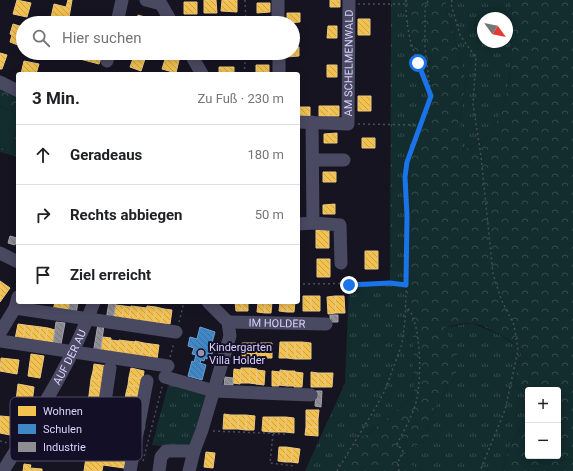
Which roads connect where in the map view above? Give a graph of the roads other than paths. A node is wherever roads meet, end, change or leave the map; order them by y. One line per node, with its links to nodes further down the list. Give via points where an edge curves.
1 (122, 0): 6 (street)
2 (146, 0): 4 (street)
3 (278, 0): 8 (street)
4 (163, 2): 7 (street)
5 (349, 2): 16 (street, AM SCHELMENWALD, via 348,124)
6 (119, 16)
7 (169, 16)
8 (278, 16)
9 (194, 60): 11 (street)
10 (278, 60): 12 (street)
11 (201, 72)
12 (279, 72)
13 (0, 82): 14 (street)
14 (16, 90)
15 (300, 122): 16 (street, AM SCHELMENWALD)
16 (312, 122): 17 (street)
17 (313, 160): 18 (street); 19 (street)
18 (344, 160)
19 (313, 223): 20 (street); 23 (street, via 340,225)
20 (300, 224)
21 (0, 253): 22 (street)
22 (16, 261)
23 (341, 263)
24 (16, 304): 32 (street)
25 (25, 304): 28 (street)
26 (93, 304): 28 (street, AUF DER AU)
27 (210, 304): 29 (street)
28 (87, 319): 31 (street); 34 (street, AUF DER AU)
29 (228, 322): 30 (street, IM HOLDER); 37 (street, via 230,336)
30 (326, 324)
31 (176, 332)
32 (0, 333)
33 (0, 341): 34 (street)
34 (73, 353): 37 (street, via 166,372); 39 (street, AUF DER AU)
35 (110, 368): 40 (street)
36 (147, 381): 41 (street)
37 (214, 391): 38 (street); 42 (street)
38 (311, 395)
39 (48, 397)
40 (106, 397)
41 (142, 410)
42 (194, 451): 47 (street, via 166,451 160,457); 48 (street)
43 (10, 460): 45 (street, AUF DER AU)
44 (132, 461): 46 (street)
45 (3, 471)
46 (130, 471)
47 (159, 471)
48 (190, 471)

